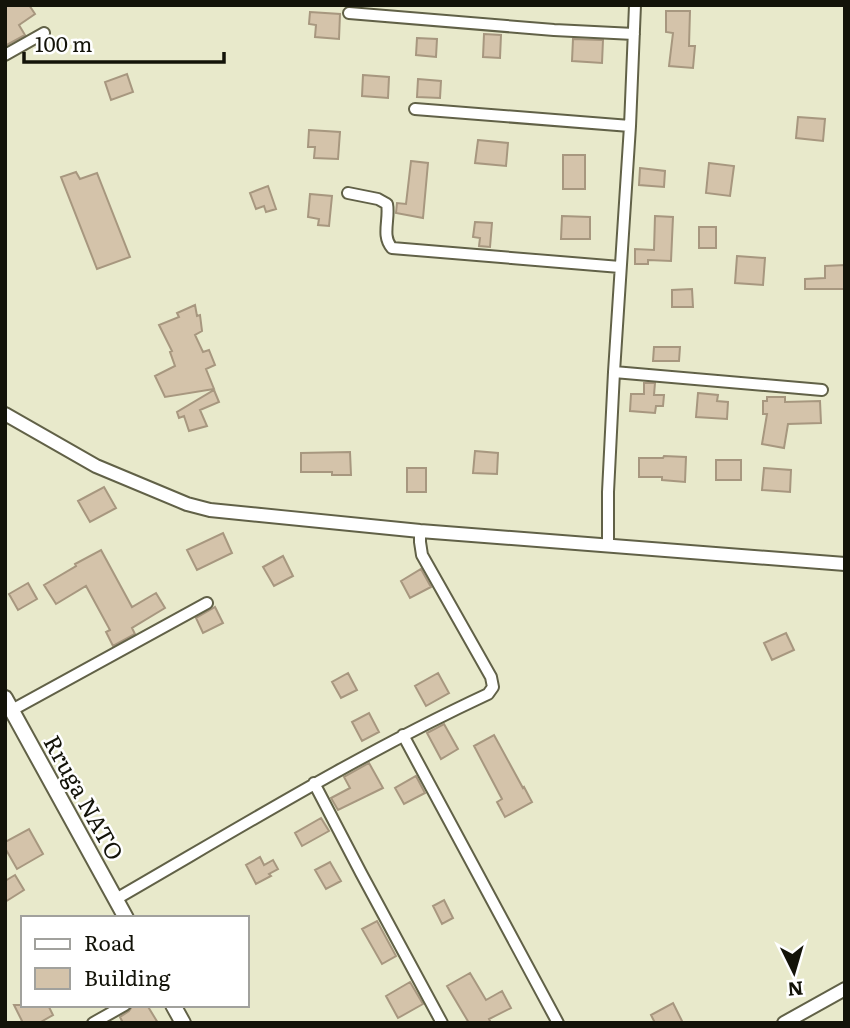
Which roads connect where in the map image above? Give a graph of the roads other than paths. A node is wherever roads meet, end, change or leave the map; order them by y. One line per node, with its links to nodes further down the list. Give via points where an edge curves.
1 (635, 5): 4 (street)
2 (349, 13): 4 (street)
3 (44, 33): 5 (street)
4 (634, 34): 7 (street)
5 (5, 55)
6 (415, 109): 7 (street)
7 (630, 126): 9 (street)
8 (348, 193): 9 (street, via 387,204 387,241 392,248)
9 (620, 267): 10 (street)
10 (614, 372): 11 (street); 14 (street)
11 (822, 390)
12 (5, 414): 13 (street, via 96,466 187,504)
13 (420, 531): 14 (street); 18 (street, via 422,555 493,687 488,694)
14 (608, 545): 15 (street)
15 (845, 564)
16 (207, 603): 17 (street)
17 (9, 704): 20 (main road, Rruga NATO)
18 (403, 735): 19 (street); 28 (street)
19 (314, 783): 20 (street); 27 (street)
20 (116, 900): 21 (main road, Rruga NATO)
21 (125, 916)
22 (845, 989): 29 (street)
23 (121, 1007): 25 (street)
24 (174, 1007): 26 (main road)
25 (93, 1023)
26 (183, 1023)
27 (442, 1023)
28 (558, 1023)
29 (783, 1023)

